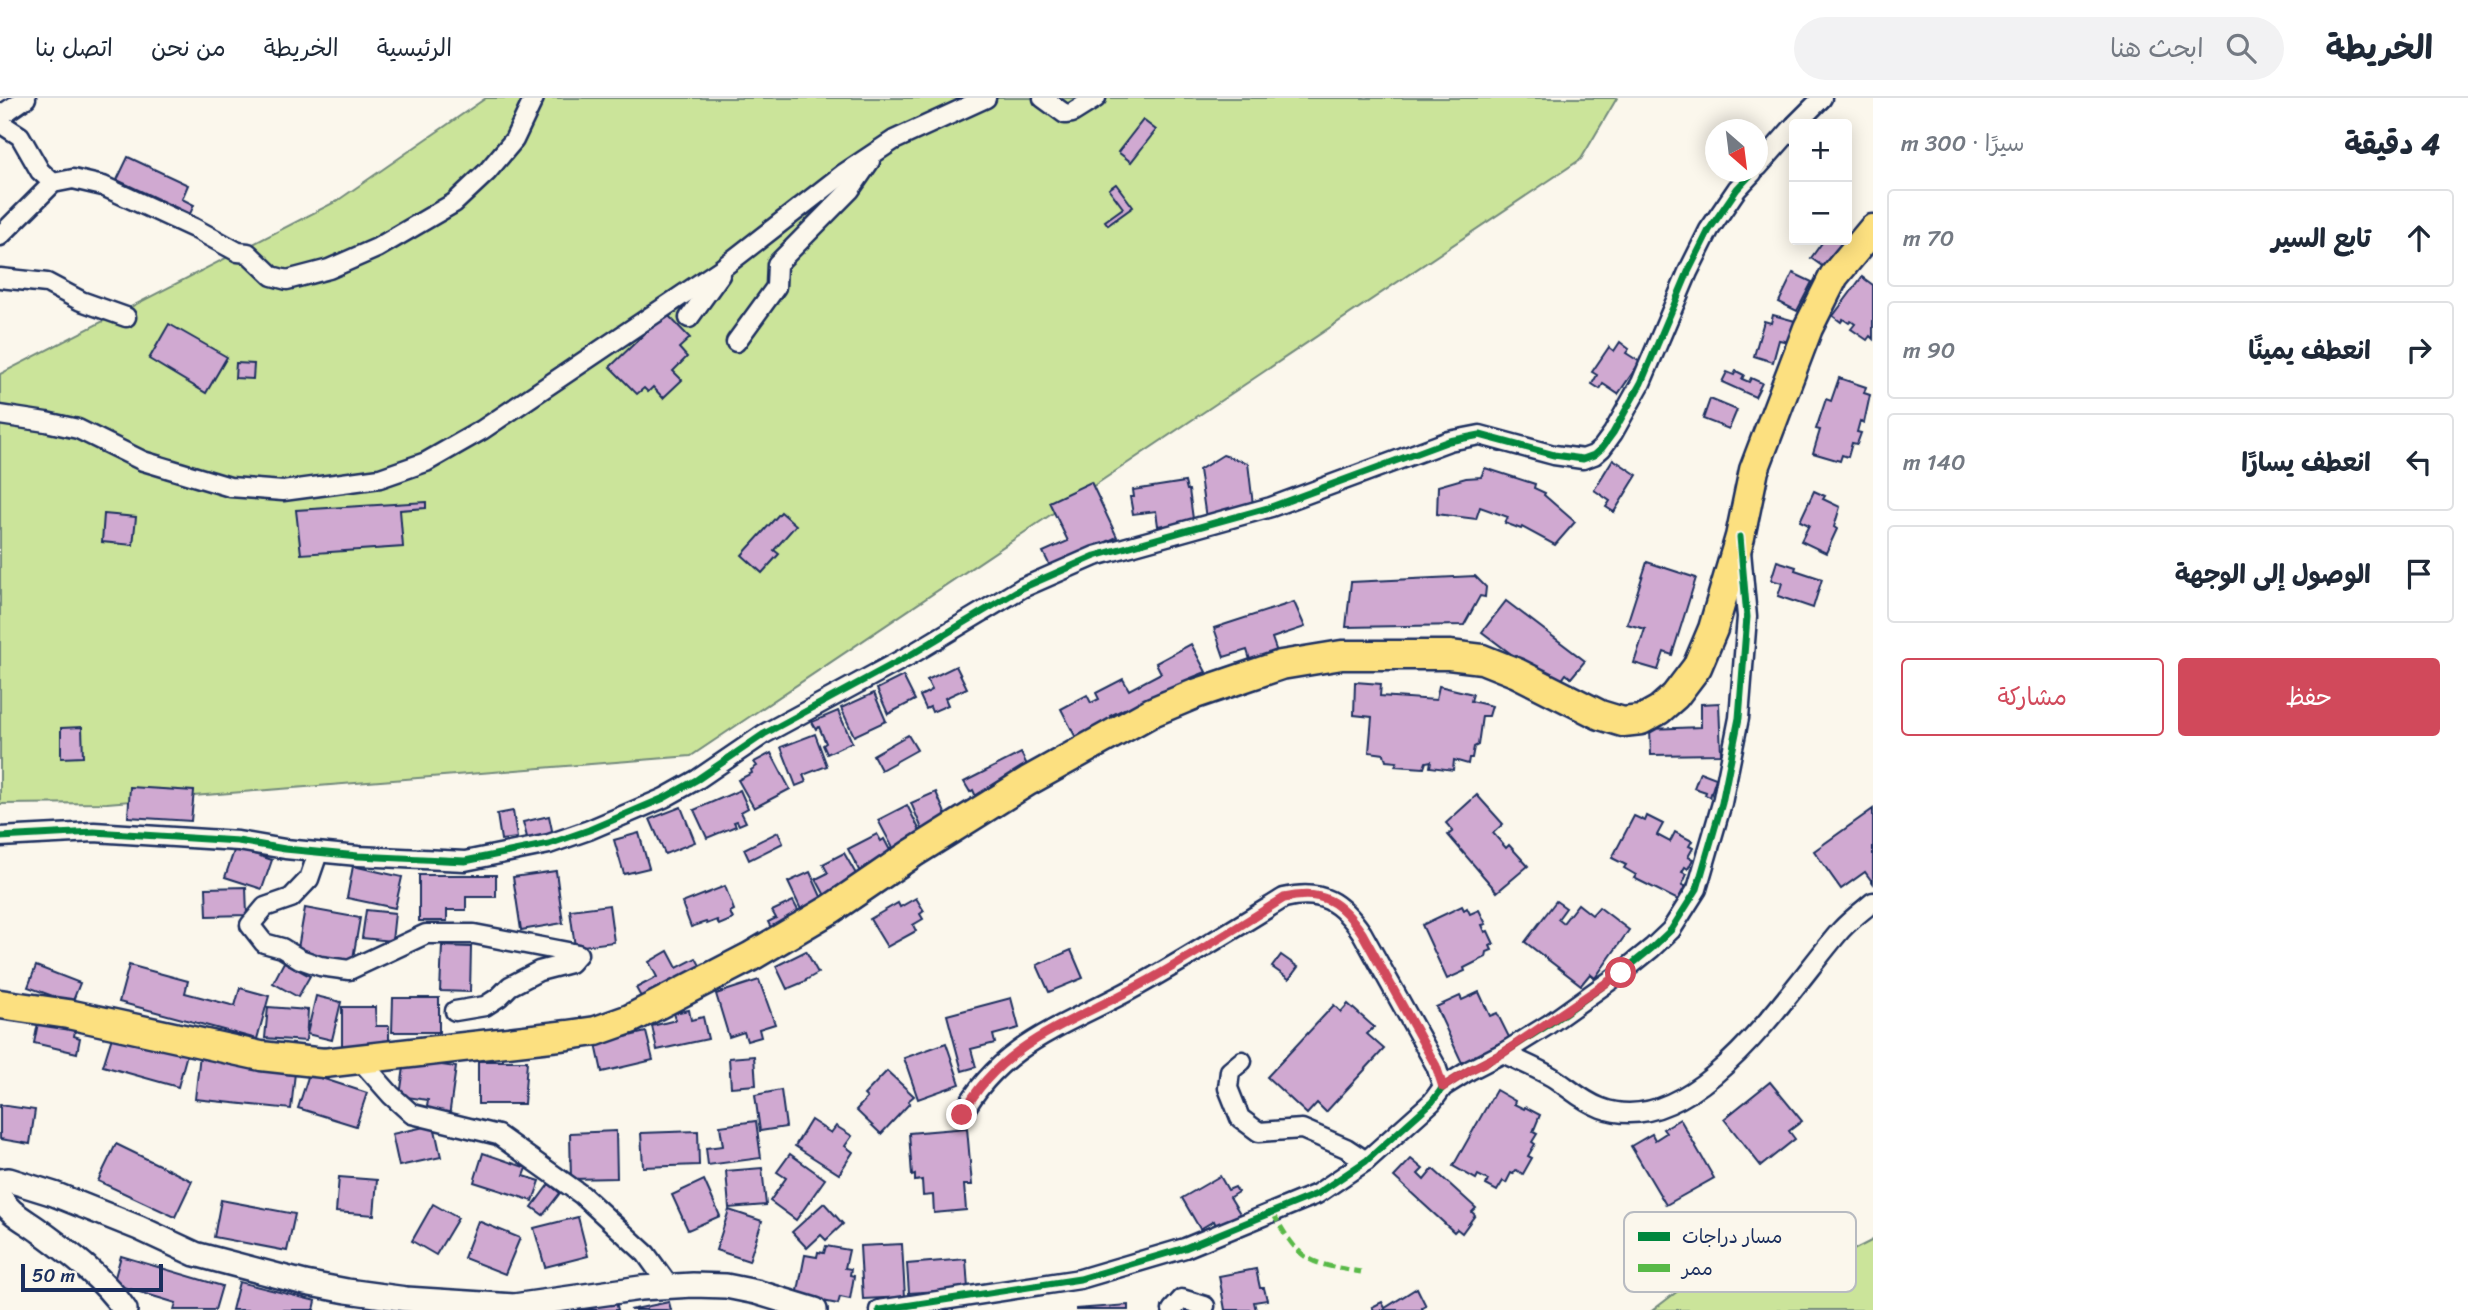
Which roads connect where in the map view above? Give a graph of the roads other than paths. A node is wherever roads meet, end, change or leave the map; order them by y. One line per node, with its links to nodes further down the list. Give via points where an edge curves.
1 (26, 98): 7 (street)
2 (534, 98): 14 (street, via 514,140 454,203 377,248 329,269 287,280 272,276 248,253 103,186 73,178)
3 (986, 98): 11 (street)
4 (1043, 98): 5 (street, via 1065,114)
5 (1097, 98)
6 (1822, 98): 8 (street)
7 (0, 116)
8 (1801, 119)
9 (0, 122): 14 (street, via 20,136 40,171)
10 (1789, 132): 12 (street)
11 (894, 140): 17 (street, via 811,196); 21 (street, via 867,163 850,190 777,264 776,286)
12 (1768, 156)
13 (1744, 182): 25 (street, via 1709,230 1641,383 1613,433 1594,455 1569,459 1480,435 1449,441 1271,507 1095,556 1022,588 764,734 664,798 550,844 464,861)
14 (53, 183): 16 (street)
15 (1873, 229): 23 (main road, via 1834,276 1808,328 1754,470)
16 (0, 236)
17 (728, 264): 20 (street); 22 (street, via 482,430 426,462 380,478 283,491 230,487 144,461 78,429)
18 (0, 278): 19 (street, via 47,283)
19 (126, 317)
20 (689, 318)
21 (736, 342)
22 (0, 415)
23 (1740, 537): 29 (street, via 1747,617 1739,718 1722,803 1697,889 1671,930 1653,948); 30 (main road, via 1697,667 1675,696 1641,720 1623,722 1600,715 1482,659 1449,654 1342,655 1281,665 1152,712 1028,781 750,957 629,1018 596,1031)
24 (0, 837): 25 (street, via 94,832 238,841)
25 (318, 853): 28 (street, via 309,879 291,898 265,907 250,926 264,943 300,959 349,970 426,934 474,934 578,954 570,963 539,971 510,986 485,1006)
26 (1873, 902): 29 (street, via 1842,929 1748,1044 1676,1102 1634,1114 1602,1109)
27 (0, 1004): 30 (main road, via 80,1016 261,1056 324,1063)
28 (455, 1011)
29 (1503, 1053): 32 (street)
30 (360, 1060): 37 (street, via 412,1114 498,1135 582,1195 646,1254)
31 (1242, 1061): 34 (street, via 1230,1070 1228,1088 1240,1118 1259,1132 1302,1129)
32 (1443, 1087): 33 (street, via 1436,1066 1349,914 1331,900 1298,895 1284,898 1005,1059 979,1085); 34 (street)
33 (962, 1115)
34 (1366, 1161): 42 (street, via 1317,1194 1185,1248 1080,1279)
35 (0, 1181): 38 (street, via 54,1194 195,1254 305,1283 418,1300)
36 (0, 1197): 40 (street, via 82,1264)
37 (669, 1286): 38 (street); 41 (street, via 726,1286)
38 (541, 1305)
39 (1205, 1306): 43 (street, via 1182,1300)
40 (125, 1310)
41 (815, 1310)
42 (879, 1310)
43 (1172, 1310)

